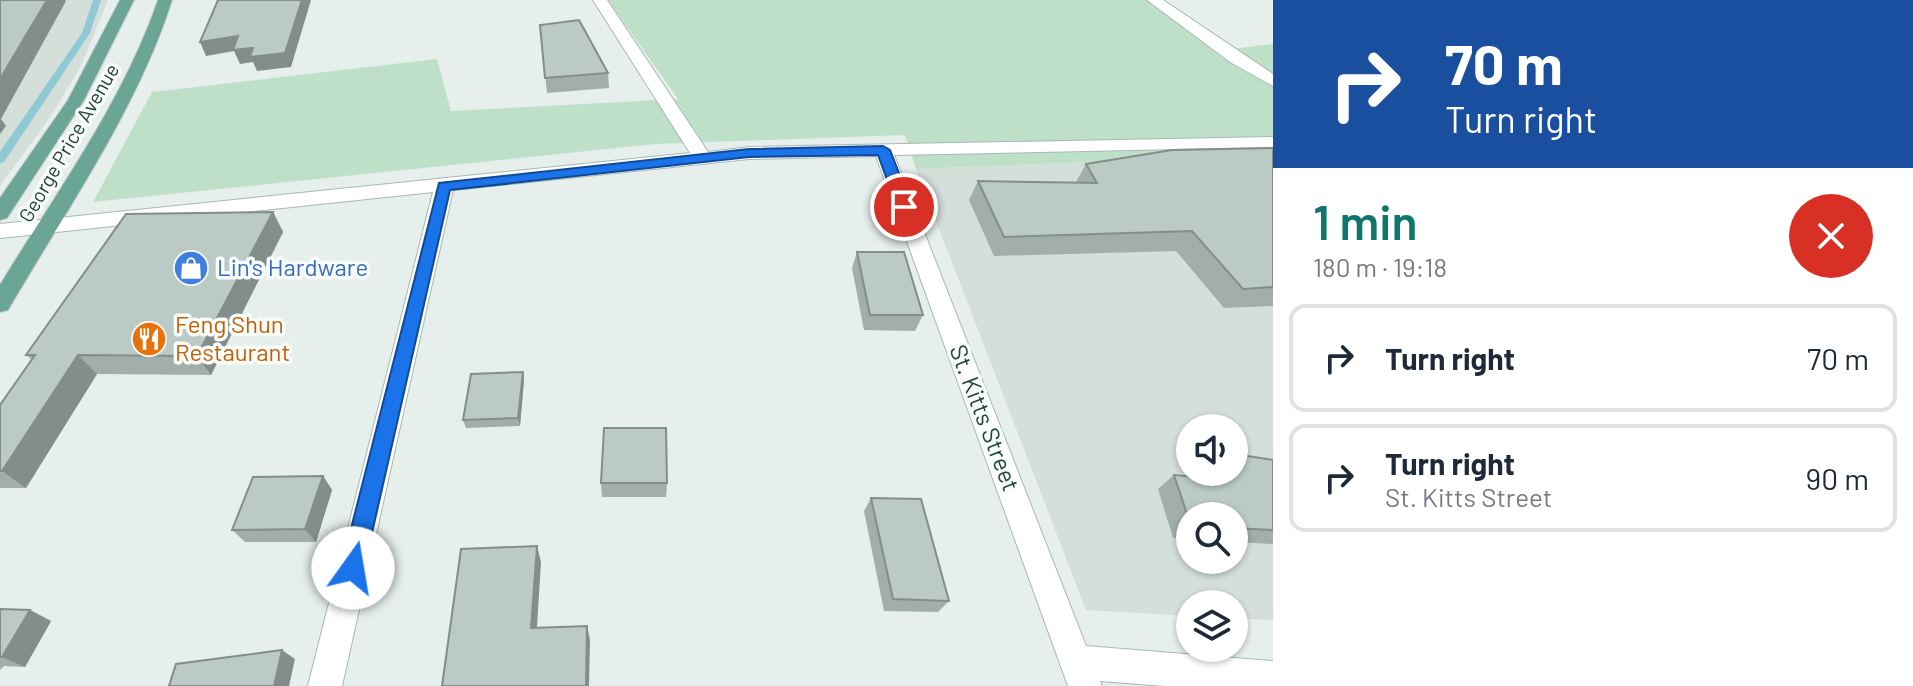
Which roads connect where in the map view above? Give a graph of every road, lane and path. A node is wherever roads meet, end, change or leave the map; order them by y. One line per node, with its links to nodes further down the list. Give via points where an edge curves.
1 (127, 0): 10 (main road, George Price Avenue, via 76,100)
2 (165, 0): 11 (main road, George Price Avenue, via 126,93)
3 (600, 0): 8 (street)
4 (1154, 0): 5 (street)
5 (1273, 81)
6 (1273, 142): 7 (street)
7 (883, 150): 8 (street, via 749,153); 14 (street, St. Kitts Street)
8 (704, 160): 9 (street)
9 (444, 186): 11 (street); 16 (street)
10 (0, 213)
11 (45, 228): 12 (street); 13 (main road, George Price Avenue)
12 (0, 231)
13 (0, 304)
14 (1081, 674): 15 (street)
15 (1273, 678)
16 (325, 686)

